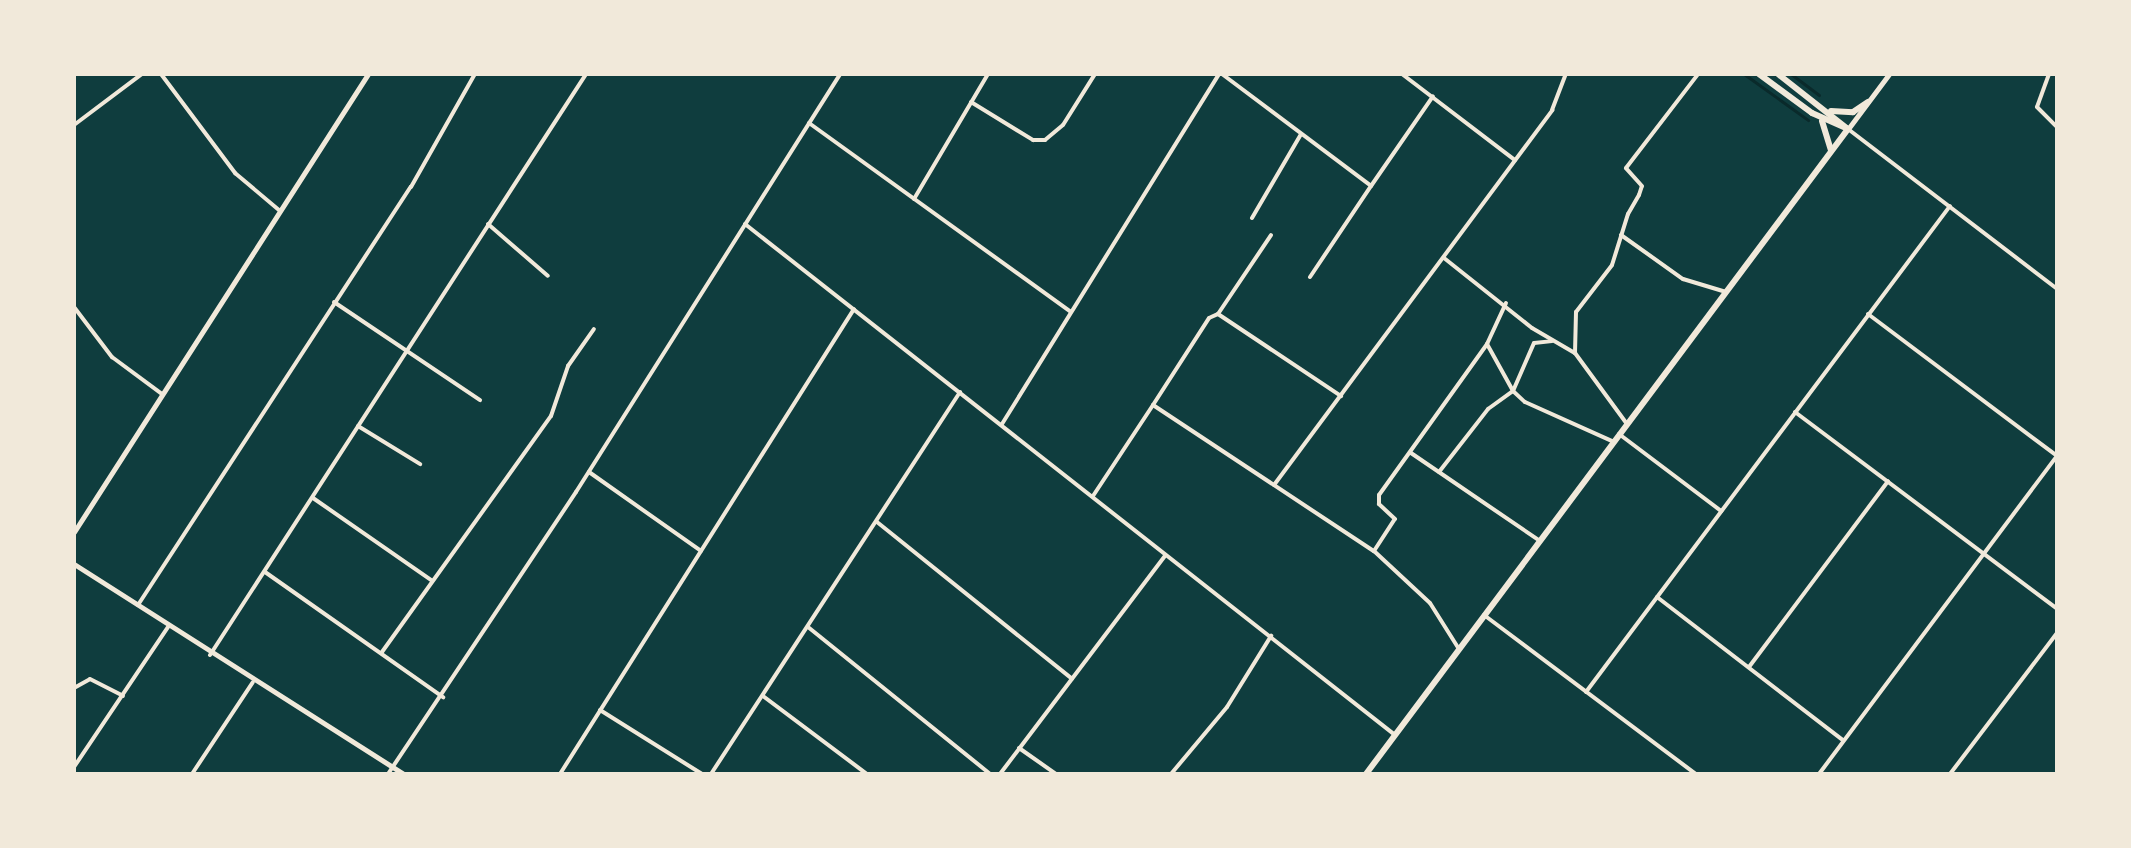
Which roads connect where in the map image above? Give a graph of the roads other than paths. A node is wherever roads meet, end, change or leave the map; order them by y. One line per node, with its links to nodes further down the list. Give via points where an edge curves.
1 (142, 74): 23 (street)
2 (161, 74): 32 (street, via 235,173)
3 (368, 74): 32 (street)
4 (475, 74): 43 (street, via 411,187)
5 (586, 74): 34 (street)
6 (840, 74): 22 (street)
7 (988, 74): 18 (street)
8 (1095, 74): 18 (street, via 1063,125 1045,140 1033,140)
9 (1220, 74): 26 (street); 47 (street)
10 (1402, 74): 17 (street)
11 (1566, 74): 28 (street, via 1562,97)
12 (1698, 74): 37 (street, via 1626,168 1642,186)
13 (1759, 74): 21 (main road)
14 (1778, 74): 20 (main road)
15 (1889, 74): 19 (street)
16 (2049, 74): 24 (street, via 2037,107)
17 (1433, 96): 28 (street); 29 (street)
18 (971, 102): 30 (street)
19 (1868, 102): 20 (main road, via 1853,112); 25 (street)
20 (1827, 110): 25 (main road)
21 (1812, 113): 25 (main road); 27 (main road, via 1829,131)
22 (809, 123): 30 (street); 35 (street)
23 (74, 125)
24 (2057, 127)
25 (1848, 129): 27 (main road); 31 (street)
26 (1301, 134): 29 (street); 33 (street)
27 (1830, 155): 42 (main road)
28 (1515, 160): 38 (street)
29 (1371, 186): 40 (street)
30 (914, 199): 47 (street)
31 (1950, 206): 41 (street); 49 (street)
32 (279, 210): 57 (street)
33 (1252, 218)
34 (488, 224): 39 (street); 53 (street)
35 (745, 224): 46 (street); 70 (street)
36 (1271, 235): 48 (street)
37 (1621, 235): 42 (street, via 1683,279); 54 (street, via 1612,265 1576,312)
38 (1444, 258): 44 (street); 58 (street)
39 (548, 276)
40 (1310, 277)
41 (2057, 289)
42 (1726, 292): 63 (main road)
43 (334, 302): 53 (street); 88 (street)
44 (1506, 303): 51 (street, via 1532,328); 52 (street)
45 (74, 307): 57 (street, via 119,364)
46 (854, 309): 56 (street); 80 (street)
47 (1071, 312): 62 (street)
48 (1218, 314): 58 (street); 60 (street, via 1209,318)
49 (1868, 314): 61 (street); 68 (street)
50 (594, 329): 86 (street, via 568,366 551,416)
51 (1557, 342): 54 (street); 55 (street, via 1534,343)
52 (1487, 344): 55 (street); 67 (street)
53 (407, 350): 59 (street); 64 (street)
54 (1575, 353): 63 (street)
55 (1513, 391): 66 (street, via 1552,416); 71 (street, via 1488,409)
56 (960, 392): 62 (street); 77 (street)
57 (162, 394): 78 (street)
58 (1341, 396): 73 (street)
59 (480, 400)
60 (1153, 405): 73 (street); 74 (street)
61 (1795, 412): 72 (street); 76 (street)
62 (1002, 424): 74 (street)
63 (1627, 424): 65 (main road)
64 (358, 426): 69 (street); 75 (street)
65 (1619, 434): 66 (main road); 76 (street)
66 (1614, 442): 79 (main road)
67 (1411, 453): 71 (street); 81 (street, via 1377,500 1395,519)
68 (2057, 456): 82 (street)
69 (420, 464)
70 (589, 472): 80 (street); 105 (street)
71 (1439, 472): 79 (street)
72 (1888, 481): 82 (street); 98 (street)
73 (1274, 485): 81 (street)
74 (1093, 496): 83 (street)
75 (313, 498): 85 (street); 86 (street)
76 (1721, 511): 87 (street)
77 (877, 522): 92 (street); 99 (street)
78 (74, 532)
79 (1540, 541): 90 (main road)
80 (701, 551): 106 (street)
81 (1374, 551): 95 (street, via 1430,603)
82 (1982, 551): 89 (street); 108 (street)
83 (1166, 555): 94 (street); 99 (street)
84 (74, 564): 88 (street)
85 (265, 572): 96 (street); 97 (street)
86 (431, 580): 96 (street)
87 (1657, 597): 98 (street); 102 (street)
88 (138, 606): 91 (street)
89 (2057, 609)
90 (1484, 615): 95 (main road); 102 (street)
91 (168, 627): 97 (street); 103 (street)
92 (808, 627): 104 (street); 119 (street)
93 (2057, 633): 126 (street)
94 (1271, 636): 107 (street); 122 (street, via 1232,699)
95 (1459, 649): 107 (main road)
96 (382, 652): 105 (street)
97 (210, 655): 100 (street)
98 (1749, 667): 108 (street)
99 (1072, 679): 109 (street)
100 (253, 682): 111 (street); 112 (street)
101 (74, 688): 103 (street, via 90,679)
102 (1586, 692): 124 (street)
103 (123, 696): 110 (street)
104 (763, 696): 117 (street); 118 (street)
105 (443, 697): 111 (street)
106 (600, 710): 115 (street); 116 (street)
107 (1395, 735): 123 (main road)
108 (1843, 740): 125 (street)
109 (1019, 748): 120 (street); 121 (street)
110 (74, 767)
111 (394, 768): 113 (street); 114 (street)
112 (192, 774)
113 (388, 774)
114 (404, 774)
115 (560, 774)
116 (702, 774)
117 (711, 774)
118 (867, 774)
119 (990, 774)
120 (1000, 774)
121 (1056, 774)
122 (1171, 774)
123 (1366, 774)
124 (1696, 774)
125 (1819, 774)
126 (1950, 774)

